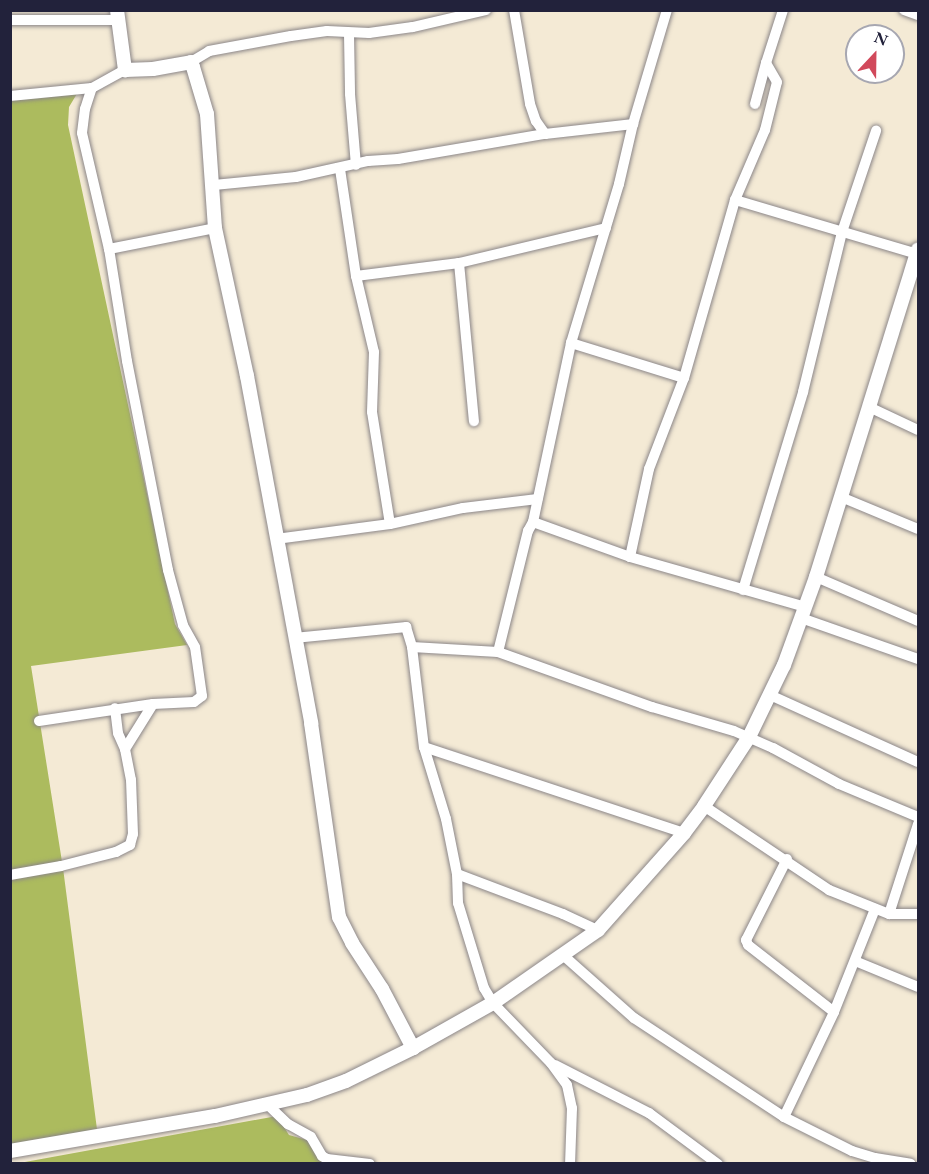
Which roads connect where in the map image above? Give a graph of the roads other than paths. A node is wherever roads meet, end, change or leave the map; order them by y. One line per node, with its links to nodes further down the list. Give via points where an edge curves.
1 (486, 10): 9 (street, via 413,27)
2 (514, 10): 18 (street, via 530,104)
3 (667, 10): 16 (street)
4 (783, 10): 11 (street)
5 (904, 10): 7 (street)
6 (117, 15): 8 (street); 12 (main road)
7 (918, 15)
8 (10, 20)
9 (349, 34): 10 (street, via 291,36 209,51); 19 (street)
10 (191, 62): 12 (main road); 21 (main road, via 207,114)
11 (766, 63): 15 (street); 22 (street, via 777,82 765,130)
12 (125, 70): 13 (street)
13 (92, 87): 14 (street); 26 (street, via 82,133)
14 (10, 96)
15 (755, 104)
16 (633, 124): 18 (street); 24 (street)
17 (876, 131): 25 (street)
18 (545, 134): 19 (street)
19 (356, 165): 20 (street)
20 (340, 169): 21 (street); 29 (street)
21 (214, 185): 23 (main road)
22 (735, 200): 25 (street); 31 (street)
23 (215, 228): 26 (street); 40 (main road)
24 (606, 228): 28 (street); 30 (street)
25 (842, 232): 27 (street); 43 (street, via 803,392)
26 (109, 249): 51 (street, via 168,570 200,667 202,696 194,702)
27 (918, 252): 32 (main road)
28 (459, 263): 29 (street); 33 (street)
29 (356, 276): 38 (street, via 374,352 371,404)
30 (571, 343): 31 (street); 36 (street)
31 (684, 378): 41 (street, via 649,469)
32 (869, 407): 34 (street); 35 (main road)
33 (474, 421)
34 (918, 430)
35 (841, 497): 39 (street); 42 (main road)
36 (537, 499): 37 (street); 38 (street, via 463,508)
37 (533, 522): 41 (street); 48 (street)
38 (390, 524): 40 (street)
39 (918, 529)
40 (276, 539): 46 (main road)
41 (630, 556): 43 (street)
42 (816, 577): 44 (main road); 45 (street)
43 (743, 590): 44 (street)
44 (804, 612): 49 (street); 50 (main road)
45 (918, 621)
46 (294, 638): 47 (street, via 406,627); 74 (main road, via 341,923 382,988)
47 (412, 647): 48 (street); 55 (street)
48 (498, 652): 54 (street)
49 (918, 659)
50 (770, 695): 54 (main road); 57 (street)
51 (153, 704): 52 (street); 56 (street)
52 (115, 708): 53 (street); 56 (street, via 118,734)
53 (39, 721)
54 (749, 737): 58 (main road); 59 (street, via 839,784)
55 (424, 747): 61 (street); 63 (street, via 441,795)
56 (125, 749): 64 (street, via 133,804 130,845 116,852)
57 (918, 762)
58 (704, 806): 61 (main road); 62 (street)
59 (918, 817)
60 (918, 824): 66 (street)
61 (684, 833): 68 (main road)
62 (787, 860): 65 (street, via 829,890); 73 (street, via 746,940)
63 (456, 874): 68 (street); 72 (street, via 458,903 470,946)
64 (10, 875)
65 (875, 909): 66 (street); 70 (street)
66 (889, 914): 67 (street)
67 (918, 914)
68 (598, 930): 69 (main road)
69 (563, 956): 72 (main road); 77 (street, via 634,1018)
70 (855, 961): 71 (street); 73 (street)
71 (918, 987)
72 (493, 1003): 74 (main road); 75 (street)
73 (834, 1012): 77 (street)
74 (413, 1048): 76 (main road, via 346,1081)
75 (551, 1063): 80 (street, via 570,1094); 81 (street, via 649,1113)
76 (268, 1105): 78 (main road); 79 (street, via 288,1124 311,1137 327,1159)
77 (784, 1117): 82 (street, via 852,1151)
78 (10, 1151)
79 (370, 1164)
80 (570, 1164)
81 (718, 1164)
82 (911, 1164)

